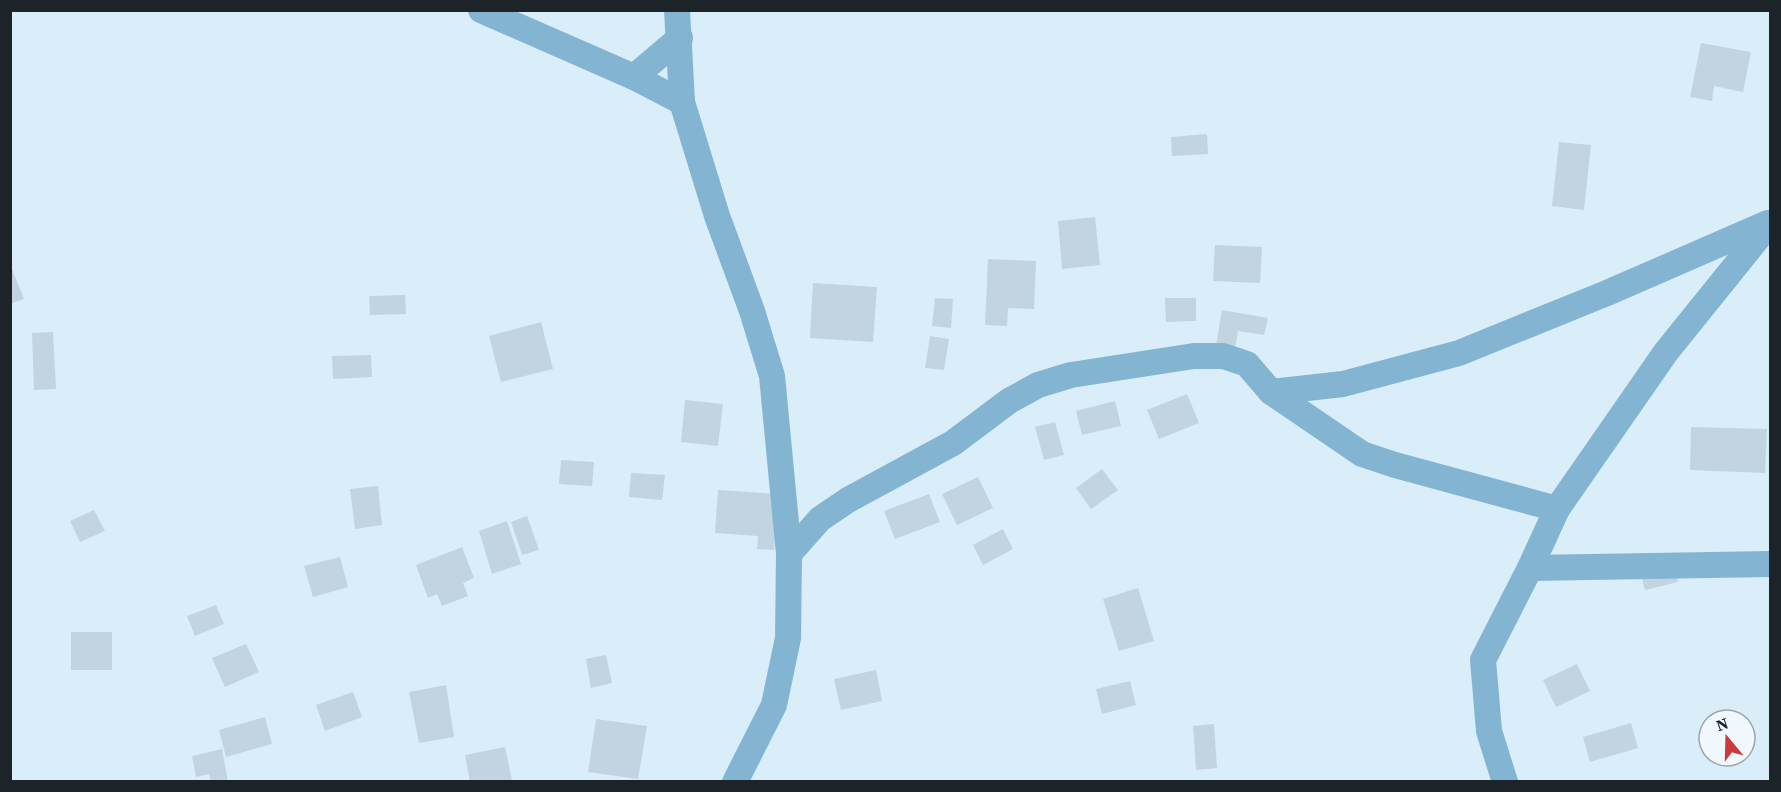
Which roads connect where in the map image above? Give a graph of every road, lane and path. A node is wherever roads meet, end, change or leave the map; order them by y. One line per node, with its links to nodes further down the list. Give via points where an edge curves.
1 (481, 10): 4 (street)
2 (677, 10): 3 (street)
3 (680, 38): 4 (street); 5 (street)
4 (634, 77): 5 (street)
5 (682, 102): 9 (street, via 772,376)
6 (1770, 223): 7 (street, via 1459,353 1343,384); 8 (street, via 1666,352)
7 (1271, 392): 8 (street, via 1362,454); 9 (street, via 1247,364 1223,356 1194,356 1082,373 1038,385 1009,400 953,443 820,519)
8 (1557, 509): 11 (street)
9 (789, 554): 12 (street, via 788,638 774,705)
10 (1770, 564): 11 (street)
11 (1530, 568): 13 (street, via 1483,660 1489,731)
12 (735, 782)
13 (1505, 782)

